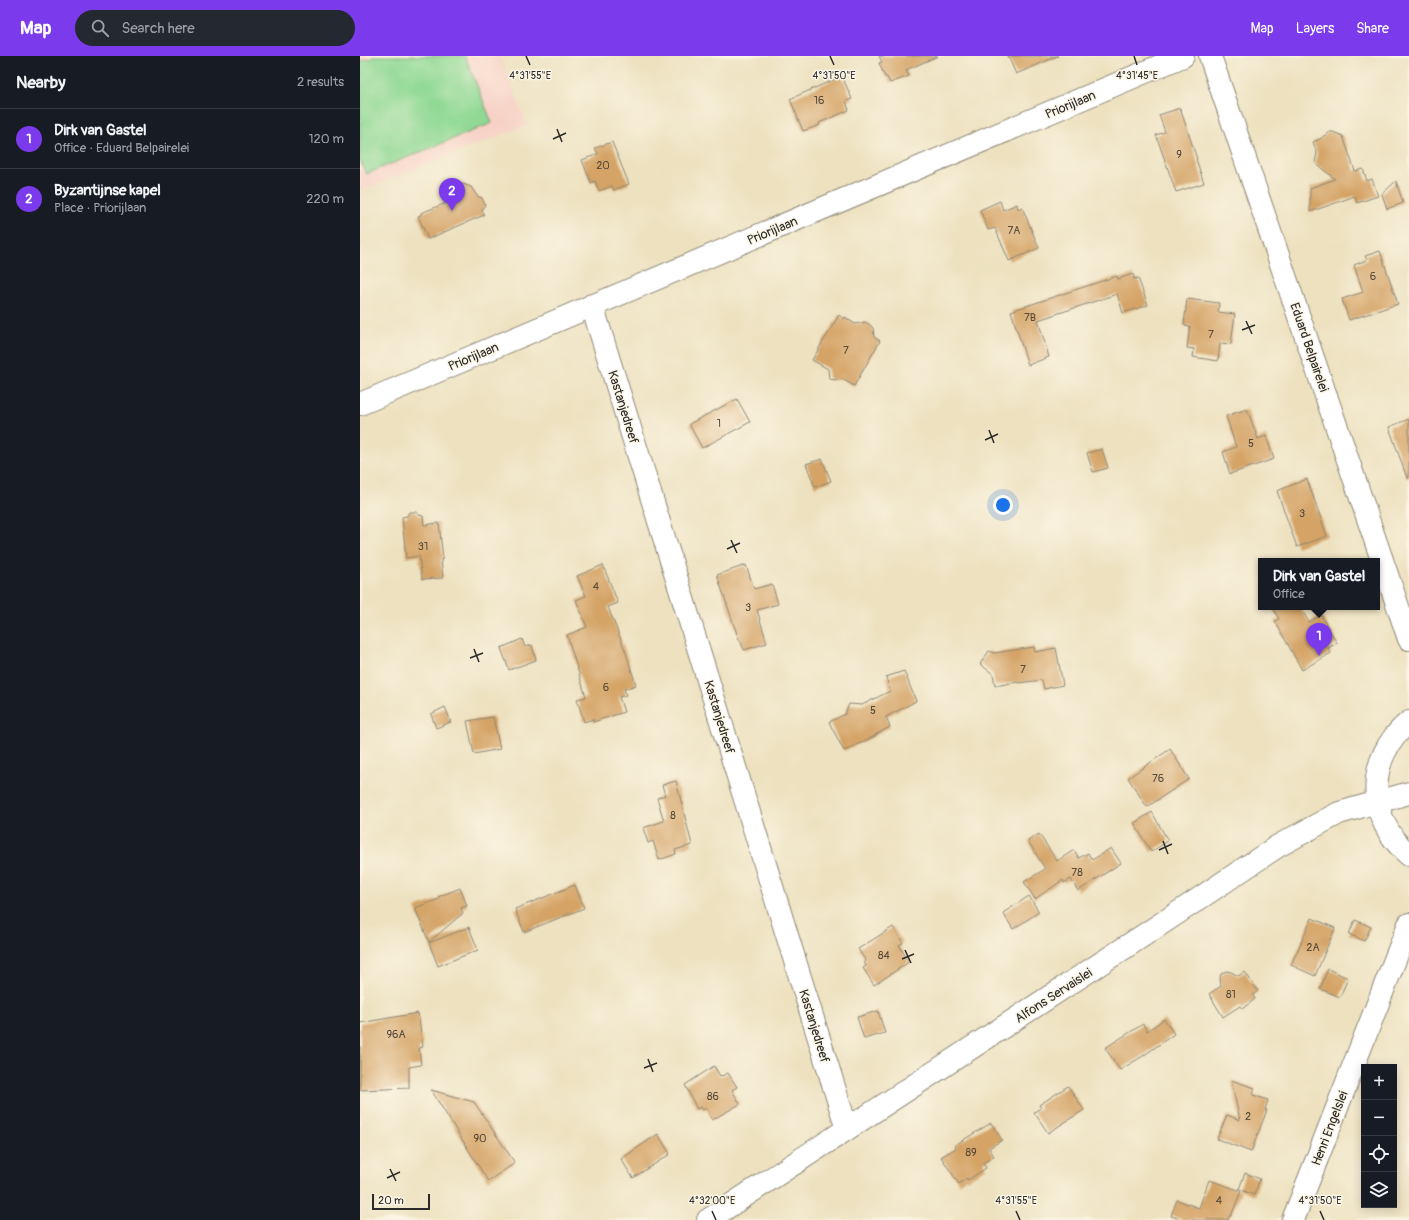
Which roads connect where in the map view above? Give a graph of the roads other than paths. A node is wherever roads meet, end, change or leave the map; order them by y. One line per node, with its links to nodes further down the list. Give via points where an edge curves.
1 (1183, 56): 3 (street, Priorijlaan)
2 (1210, 56): 5 (street, Eduard Belpairelei)
3 (592, 305): 4 (street, Priorijlaan); 11 (street, Kastanjedreef)
4 (360, 404)
5 (1409, 639)
6 (1409, 722): 8 (street, via 1388,745 1380,762 1376,781)
7 (1409, 793): 8 (street, Alfons Servaislei)
8 (1378, 802): 9 (street, via 1381,818 1389,834); 11 (street, Alfons Servaislei, via 1339,813 1278,846)
9 (1409, 855)
10 (1409, 924): 13 (street, Henri Engelslei)
11 (847, 1129): 12 (street, Alfons Servaislei)
12 (708, 1220)
13 (1293, 1220)

